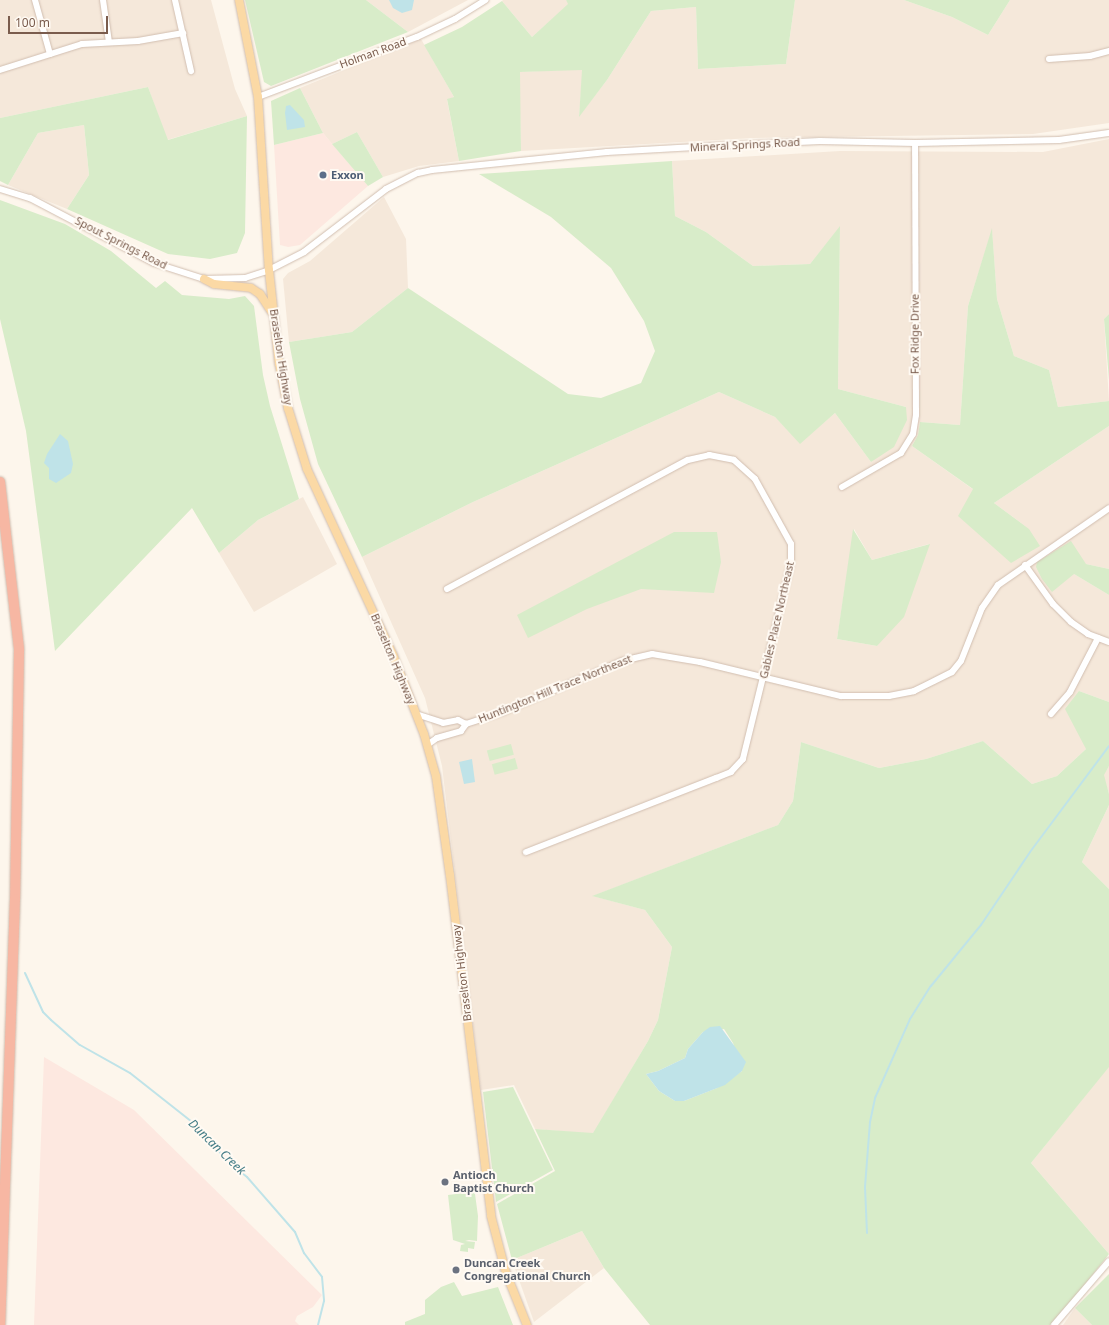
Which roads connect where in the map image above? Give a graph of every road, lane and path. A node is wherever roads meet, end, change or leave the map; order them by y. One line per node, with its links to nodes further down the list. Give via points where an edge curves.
1 (35, 0): 9 (street)
2 (103, 0): 7 (street)
3 (175, 0): 6 (street)
4 (238, 0): 13 (main road, Braselton Highway)
5 (485, 0): 13 (street, Holman Road, via 455,19 417,37)
6 (183, 33): 7 (street, via 138,41); 12 (street)
7 (109, 42): 9 (street, via 82,44)
8 (1109, 51): 10 (street, via 1090,56)
9 (50, 54): 11 (street)
10 (1049, 59)
11 (0, 70)
12 (191, 71)
13 (258, 97): 17 (main road, Braselton Highway)
14 (1109, 132): 15 (street, Mineral Springs Road, via 1059,140)
15 (915, 143): 17 (street, Mineral Springs Road, via 820,141 607,152 432,170 418,173 386,189 304,252); 21 (street, Fox Ridge Drive, via 916,415 913,434 902,453)
16 (0, 189): 18 (street, Spout Springs Road, via 30,198 154,263)
17 (269, 270): 18 (street, Spout Springs Road, via 244,278); 19 (main road, Braselton Highway)
18 (204, 279): 19 (main road, via 214,284 251,288 260,294)
19 (273, 314): 28 (main road, Braselton Highway, via 288,408 307,468 393,655)
20 (0, 482): 34 (highway, via 19,650 15,906)
21 (842, 487)
22 (1109, 508): 23 (street, Huntington Hill Trace Northeast)
23 (1025, 565): 25 (street, via 1053,604 1071,622); 27 (street, Huntington Hill Trace Northeast, via 990,593 961,661 952,672 914,691 863,698 818,692)
24 (447, 589): 27 (street, Gables Place Northeast, via 688,460 709,455 734,460 755,479 791,544 791,563)
25 (1098, 638): 26 (street); 29 (street, via 1070,692)
26 (1109, 642)
27 (764, 678): 30 (street, Huntington Hill Trace Northeast, via 700,662 652,654 622,661 503,712); 32 (street, Gables Place Northeast, via 743,759 731,772)
28 (416, 714): 30 (street, Huntington Hill Trace Northeast, via 437,721 458,720); 31 (main road, Braselton Highway)
29 (1051, 714)
30 (466, 724): 31 (street, Huntington Hill Trace Northeast, via 461,731 437,738)
31 (427, 745): 35 (main road, Braselton Highway, via 436,776 445,833 491,1216 506,1273)
32 (526, 852)
33 (1109, 1261): 36 (street)
34 (0, 1325)
35 (527, 1325)
36 (1054, 1325)

